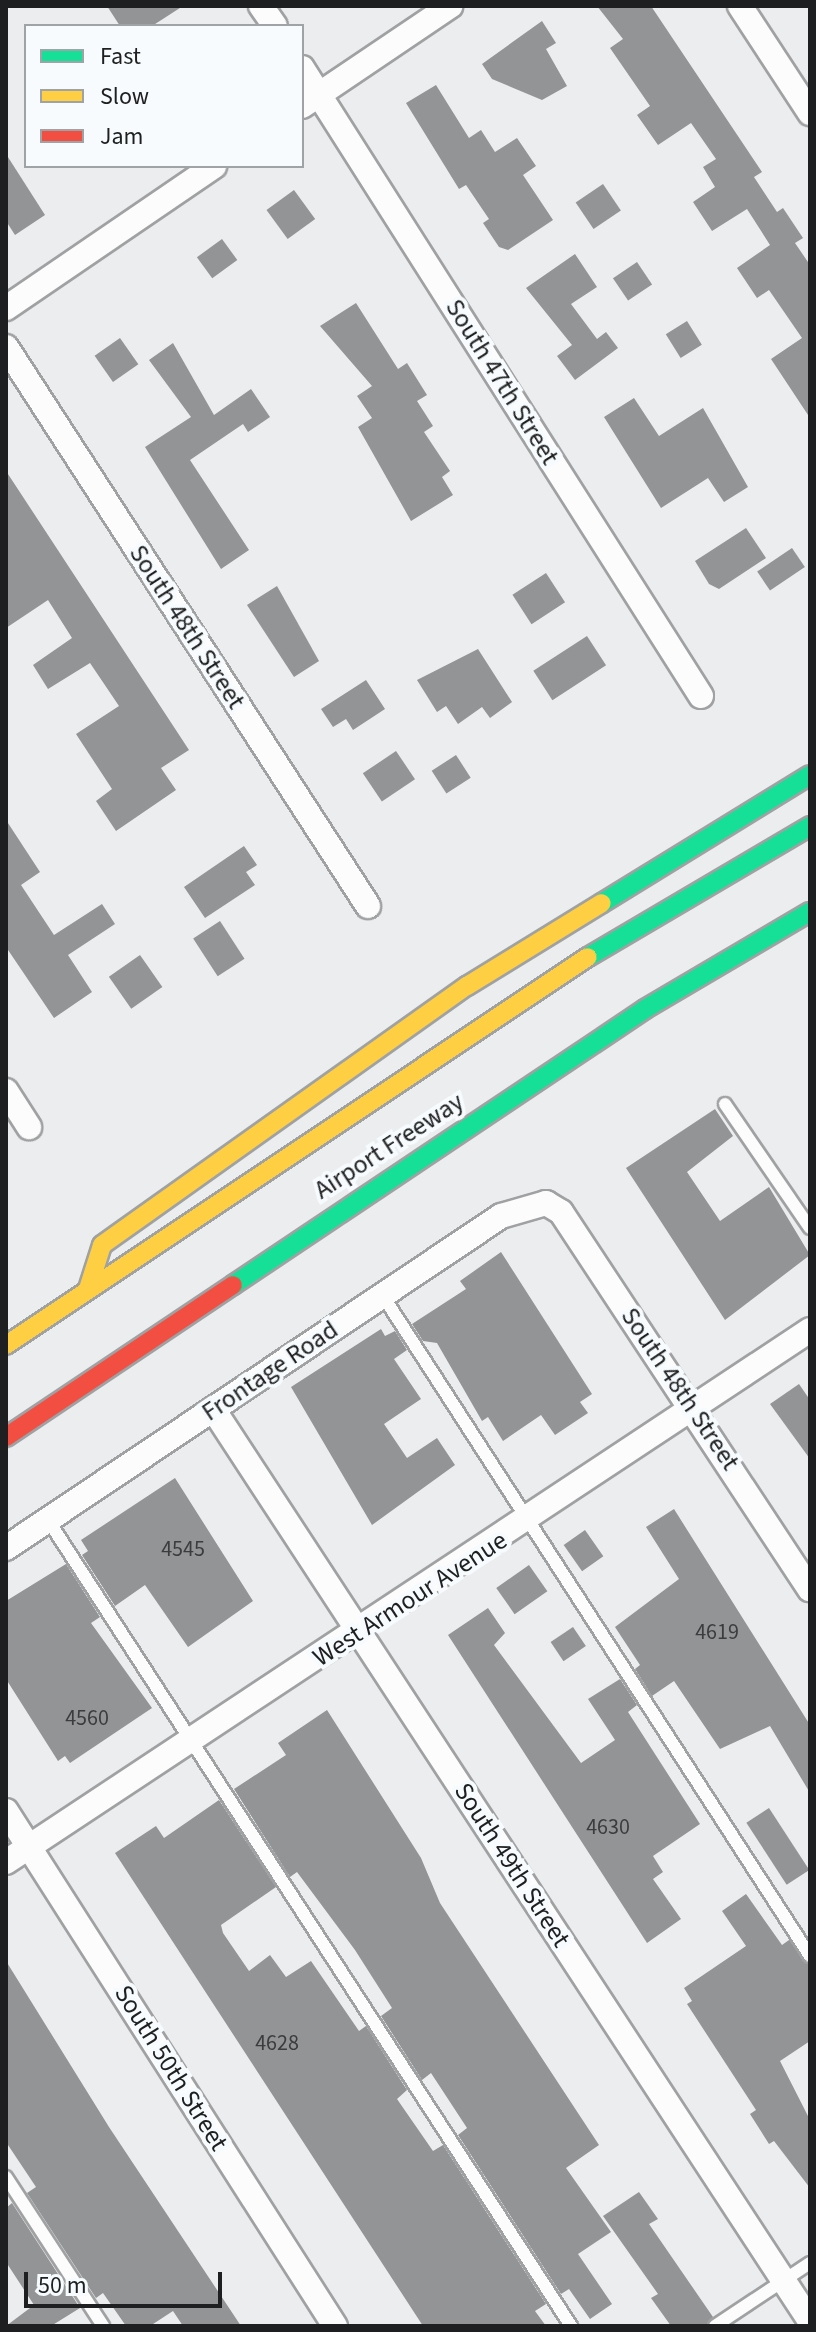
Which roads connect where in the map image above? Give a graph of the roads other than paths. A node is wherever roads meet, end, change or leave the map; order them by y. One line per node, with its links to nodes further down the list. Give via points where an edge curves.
1 (261, 6): 4 (street)
2 (450, 6): 6 (street)
3 (740, 6): 7 (street)
4 (274, 24)
5 (304, 75): 6 (street, South 47th Street)
6 (311, 100): 11 (street, South 47th Street)
7 (810, 113)
8 (211, 168): 9 (street)
9 (6, 308)
10 (6, 347): 14 (street, South 48th Street)
11 (701, 696)
12 (810, 775): 23 (highway, via 480,978 102,1245)
13 (810, 826): 23 (highway, Airport Freeway, via 507,1005)
14 (368, 906)
15 (810, 912): 17 (highway, Airport Freeway)
16 (712, 995): 17 (highway)
17 (645, 1009): 29 (highway, Airport Freeway)
18 (6, 1091): 20 (street)
19 (725, 1104): 22 (lane)
20 (29, 1127)
21 (539, 1204): 24 (street, Frontage Road, via 507,1212); 27 (street, South 48th Street, via 561,1212)
22 (810, 1228)
23 (88, 1289): 26 (highway, Airport Freeway)
24 (383, 1296): 28 (street, Frontage Road); 31 (lane)
25 (810, 1330): 27 (street, West Armour Avenue)
26 (6, 1345)
27 (693, 1407): 31 (street, West Armour Avenue); 33 (street, South 48th Street)
28 (213, 1409): 30 (street, Frontage Road); 34 (street, South 49th Street)
29 (6, 1437)
30 (48, 1520): 32 (street, Frontage Road); 35 (lane)
31 (528, 1521): 34 (street, West Armour Avenue); 39 (lane)
32 (6, 1548)
33 (810, 1589)
34 (359, 1631): 35 (street, West Armour Avenue); 42 (street, South 49th Street)
35 (195, 1742): 37 (street, West Armour Avenue); 46 (lane)
36 (6, 1811): 37 (street, South 50th Street)
37 (30, 1846): 38 (street, West Armour Avenue); 45 (street, South 50th Street)
38 (6, 1862)
39 (810, 1956)
40 (6, 2177): 44 (lane)
41 (810, 2263): 42 (lane)
42 (784, 2280): 43 (street, South 49th Street); 47 (lane)
43 (810, 2321)
44 (103, 2326)
45 (335, 2326)
46 (571, 2326)
47 (715, 2326)

